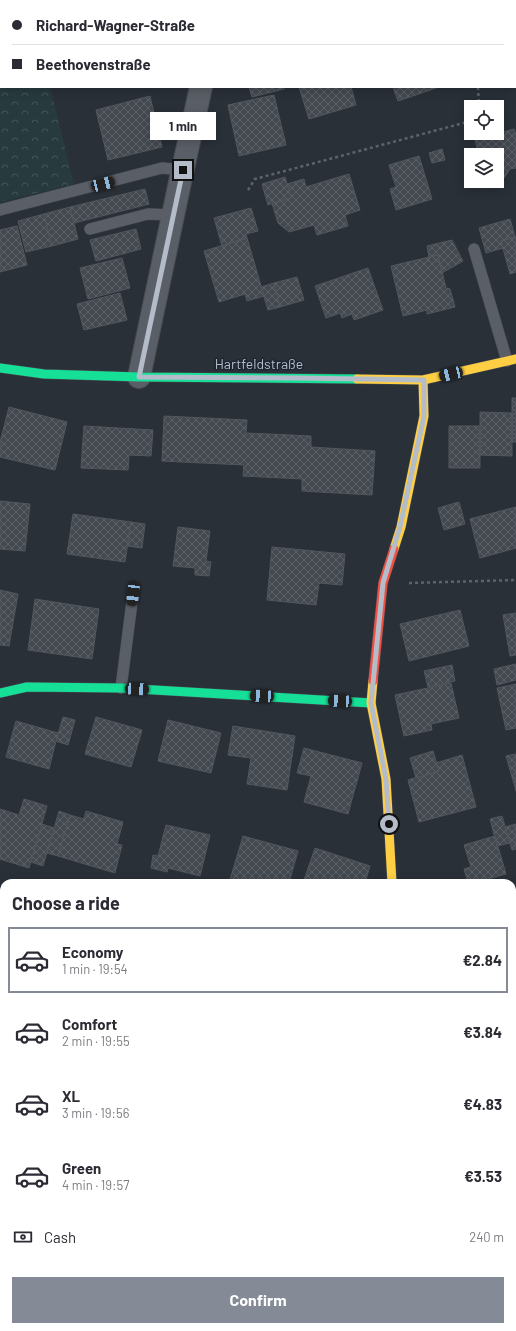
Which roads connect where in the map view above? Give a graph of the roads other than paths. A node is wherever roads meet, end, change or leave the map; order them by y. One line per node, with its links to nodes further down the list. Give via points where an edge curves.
1 (201, 88): 2 (street)
2 (183, 170): 3 (lane, via 162,168); 4 (street)
3 (0, 210)
4 (173, 216): 5 (lane, via 148,214); 9 (street)
5 (90, 229)
6 (474, 249): 7 (lane)
7 (512, 360): 10 (street, Hartfeldstraße)
8 (0, 368): 9 (street, Hartfeldstraße, via 44,374)
9 (139, 377): 10 (street, Hartfeldstraße)
10 (424, 380): 14 (street, via 424,416 400,527 383,583)
11 (133, 594): 12 (lane)
12 (121, 688): 13 (street, via 27,687); 14 (street)
13 (0, 693)
14 (371, 703): 15 (street, via 386,779)
15 (392, 879)

